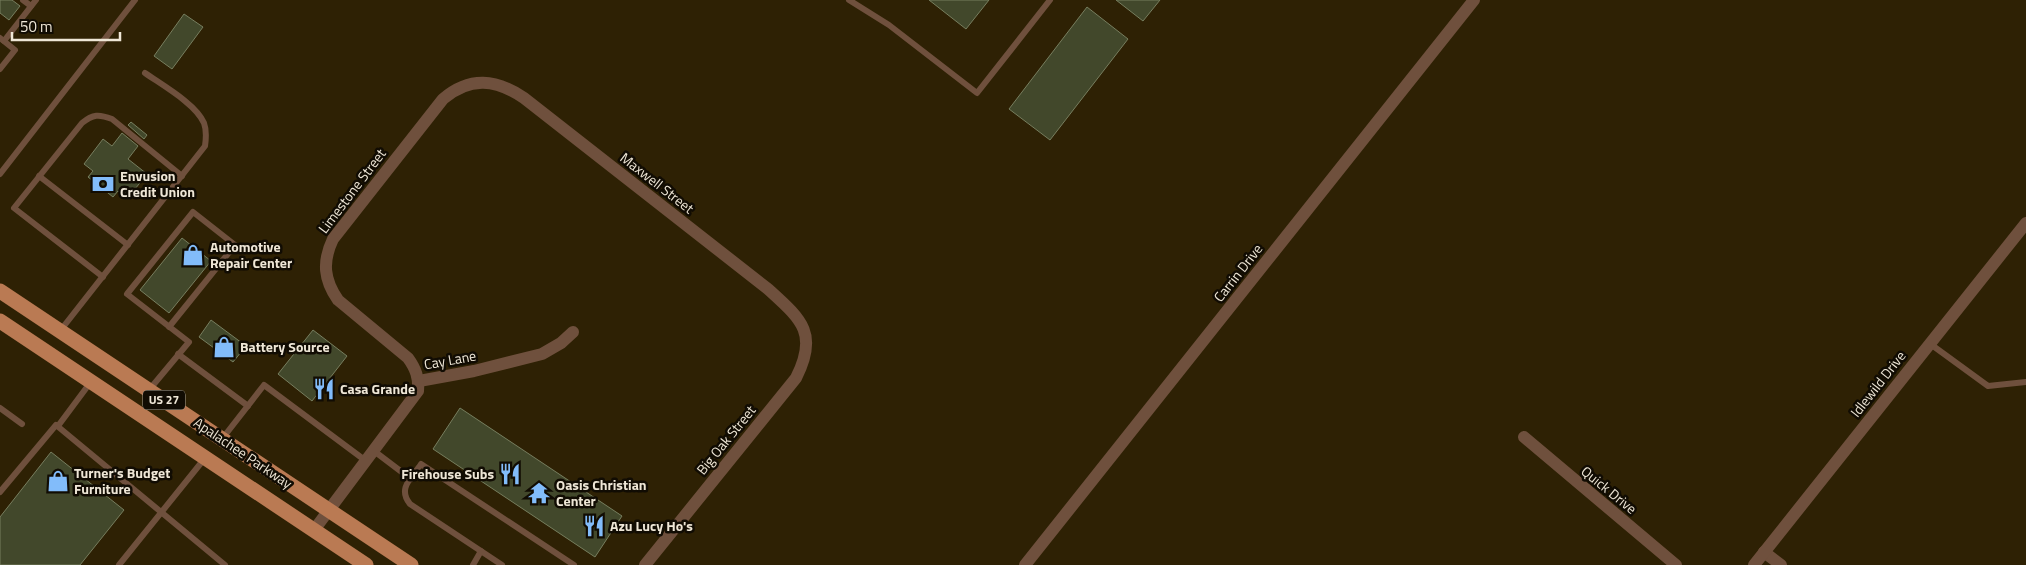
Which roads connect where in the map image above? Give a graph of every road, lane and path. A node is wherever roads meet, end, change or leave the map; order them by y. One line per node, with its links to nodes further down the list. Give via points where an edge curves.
1 (23, 0): 7 (lane)
2 (36, 0): 7 (lane)
3 (135, 0): 12 (lane)
4 (849, 0): 5 (lane, via 889,24 977,93)
5 (1050, 0)
6 (1474, 0): 54 (street, Carrin Drive)
7 (31, 6): 8 (lane)
8 (2, 40): 9 (lane, via 15,50)
9 (0, 69)
10 (145, 73): 14 (lane, via 189,106 204,123 205,146)
11 (481, 82): 20 (street, Maxwell Street, via 499,85 524,98 768,289 795,313); 26 (street, Limestone Street, via 467,84 443,99 327,250 325,276 330,289 338,300 408,358)
12 (0, 174)
13 (39, 176): 14 (lane, via 82,123 90,116 100,114 112,119); 16 (lane); 17 (lane, via 14,208)
14 (182, 176): 16 (lane)
15 (2026, 223): 24 (street, Idlewild Drive)
16 (128, 245): 17 (lane)
17 (102, 277): 22 (lane)
18 (0, 291): 22 (main road, Apalachee Parkway / US 27)
19 (1, 324): 27 (main road, Apalachee Parkway / US 27)
20 (802, 325): 53 (street, Big Oak Street, via 806,339 805,357 796,378)
21 (168, 327): 21 (lane, via 235,245 193,212 127,294); 25 (lane, via 188,342)
22 (60, 331): 29 (main road, Apalachee Parkway / US 27)
23 (573, 332): 26 (street, Cay Lane, via 542,354 474,371)
24 (1929, 344): 28 (lane, via 1988,386); 45 (street, Idlewild Drive)
25 (178, 354): 29 (lane); 30 (lane)
26 (419, 380): 36 (street, Cay Lane, via 418,391)
27 (91, 382): 33 (lane); 37 (main road, Apalachee Parkway / US 27)
28 (2026, 382)
29 (149, 390): 35 (main road, Apalachee Parkway / US 27)
30 (248, 406): 35 (lane); 38 (lane, via 264,385)
31 (0, 408): 32 (lane)
32 (22, 424)
33 (58, 426): 40 (lane); 42 (lane)
34 (1524, 437): 55 (street, Quick Drive)
35 (222, 439): 41 (main road, Apalachee Parkway / US 27)
36 (374, 451): 38 (street, Cay Lane); 39 (lane)
37 (206, 458): 42 (lane); 43 (main road, Apalachee Parkway / US 27)
38 (366, 462): 41 (street, Cay Lane)
39 (411, 479): 44 (lane, via 404,489 404,497 410,504); 52 (lane, via 421,464)
40 (0, 492)
41 (329, 510): 43 (street, Cay Lane); 49 (main road, Apalachee Parkway / US 27)
42 (161, 512): 46 (lane); 47 (lane)
43 (314, 530): 48 (main road, Apalachee Parkway / US 27)
44 (481, 551): 50 (lane); 51 (lane)
45 (1764, 552): 56 (street, Idlewild Drive); 57 (street)
46 (119, 565)
47 (225, 565)
48 (366, 565)
49 (411, 565)
50 (473, 565)
51 (502, 565)
52 (574, 565)
53 (645, 565)
54 (1025, 565)
55 (1676, 565)
56 (1754, 565)
57 (1781, 565)

